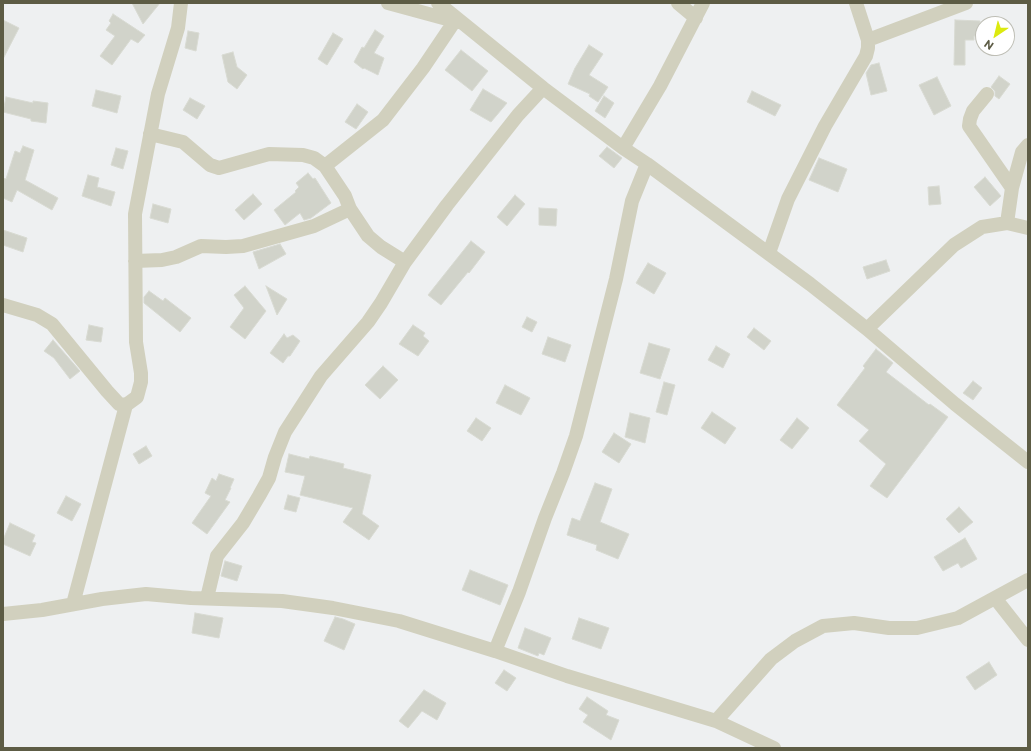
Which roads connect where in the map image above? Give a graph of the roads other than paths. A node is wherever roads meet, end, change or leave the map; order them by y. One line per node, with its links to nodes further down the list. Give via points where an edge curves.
1 (180, 3): 13 (street, via 178,28 158,94)
2 (388, 3): 9 (street)
3 (438, 3): 9 (street)
4 (678, 3): 8 (street)
5 (703, 3): 8 (street)
6 (856, 3): 10 (street)
7 (966, 3): 10 (street)
8 (696, 18): 15 (street)
9 (457, 22): 11 (street); 17 (street, via 383,120)
10 (868, 40): 22 (street, via 866,56 825,126 788,199)
11 (543, 88): 15 (street); 24 (street, via 508,127)
12 (987, 94): 18 (street, via 972,111 969,126)
13 (150, 134): 17 (street, via 183,142 210,165 219,168 269,154 303,155 314,158); 23 (street, via 135,214)
14 (1028, 145): 18 (street, via 1022,152)
15 (623, 148): 16 (street)
16 (647, 164): 22 (street); 35 (street, via 630,208 616,279 576,436)
17 (324, 166): 19 (street, via 345,196)
18 (1012, 188): 20 (street)
19 (350, 209): 23 (street, via 314,226 243,246 201,246 176,257); 24 (street, via 368,236)
20 (1006, 223): 21 (street); 26 (street, via 982,227 954,245)
21 (1028, 228)
22 (769, 253): 26 (street)
23 (135, 261): 27 (street, via 136,342 141,382 137,397)
24 (405, 262): 30 (street, via 382,303 322,376 285,432 269,478 242,523 217,556)
25 (3, 305): 27 (street, via 37,315 52,324 107,391 119,404)
26 (867, 329): 28 (street)
27 (126, 405): 32 (street)
28 (1028, 462)
29 (1028, 580): 31 (street)
30 (207, 598): 32 (street, via 146,594); 35 (street, via 282,601 333,608 398,621)
31 (995, 598): 34 (street); 36 (street, via 958,618 917,628 889,628 854,623 823,626 795,641 771,659)
32 (73, 604): 33 (street)
33 (3, 614)
34 (1028, 640)
35 (495, 651): 36 (street, via 567,676)
36 (716, 721): 37 (street)
37 (774, 748)

